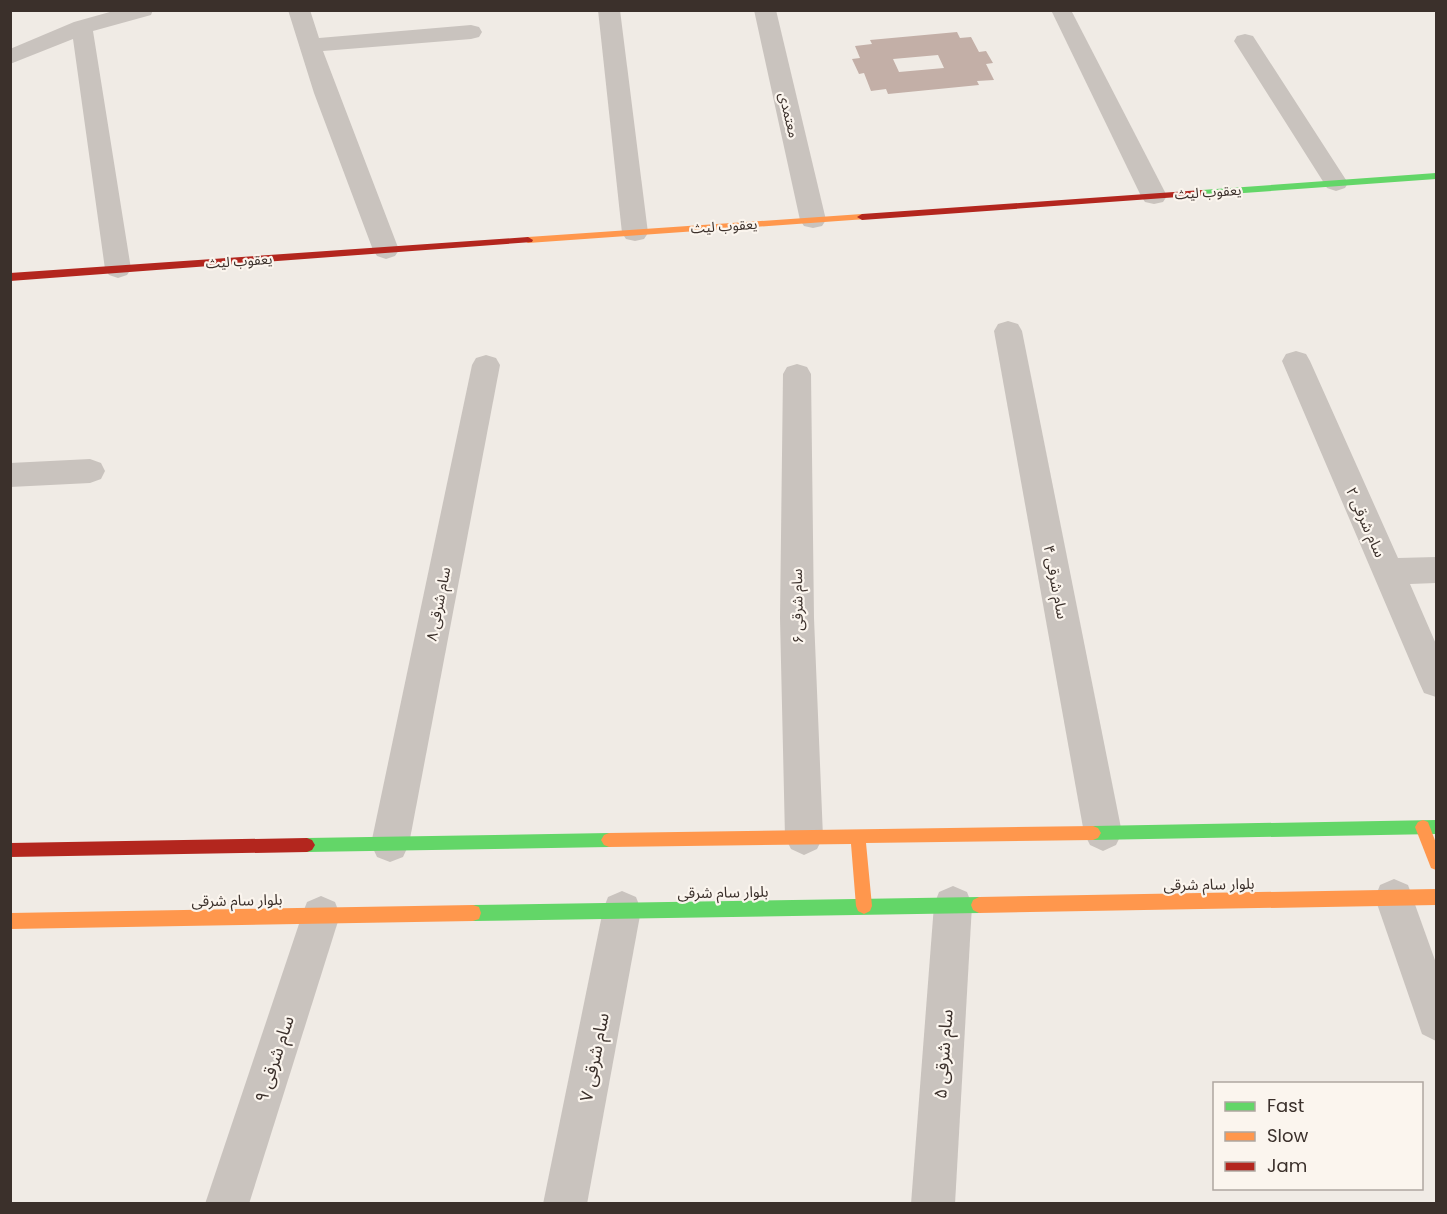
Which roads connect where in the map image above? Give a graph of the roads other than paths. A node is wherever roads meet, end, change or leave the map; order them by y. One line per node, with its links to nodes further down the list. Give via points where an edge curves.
1 (143, 10): 6 (street)
2 (298, 10): 9 (street)
3 (609, 10): 15 (street)
4 (765, 10): 14 (street, معتمدی)
5 (1061, 12): 13 (street)
6 (82, 27): 10 (street); 17 (street)
7 (471, 32): 9 (street)
8 (1245, 41): 12 (street)
9 (310, 45): 16 (street)
10 (10, 57)
11 (1437, 176): 12 (street, یعقوب لیث)
12 (1336, 183): 13 (street, یعقوب لیث)
13 (1154, 196): 14 (street, یعقوب لیث)
14 (813, 220): 15 (street, یعقوب لیث)
15 (635, 233): 16 (street, یعقوب لیث)
16 (386, 250): 17 (street, یعقوب لیث)
17 (118, 269): 18 (street, یعقوب لیث)
18 (10, 277)
19 (1008, 331): 29 (street, سام شرقی ۴)
20 (1296, 362): 26 (street, سام شرقی ۲)
21 (486, 365): 32 (street, سام شرقی ۸)
22 (797, 374): 31 (street, سام شرقی ۶, via 796,618)
23 (90, 471): 24 (street)
24 (10, 475)
25 (1437, 570): 26 (street)
26 (1388, 572): 27 (street, سام شرقی ۲)
27 (1437, 682)
28 (1430, 827): 29 (street); 34 (street)
29 (1103, 833): 30 (street)
30 (858, 836): 31 (street); 38 (street)
31 (804, 837): 32 (street)
32 (390, 844): 33 (street)
33 (10, 850)
34 (1437, 863)
35 (1437, 897): 36 (street, بلوار سام شرقی)
36 (1394, 898): 37 (street, بلوار سام شرقی); 42 (street)
37 (953, 905): 38 (street, بلوار سام شرقی); 45 (street, سام شرقی ۵)
38 (864, 906): 39 (street, بلوار سام شرقی)
39 (622, 910): 40 (street, بلوار سام شرقی); 44 (street, سام شرقی ۷)
40 (321, 915): 41 (street, بلوار سام شرقی); 43 (street, سام شرقی ۹)
41 (10, 921)
42 (1437, 1020)
43 (227, 1203)
44 (565, 1203)
45 (933, 1203)

